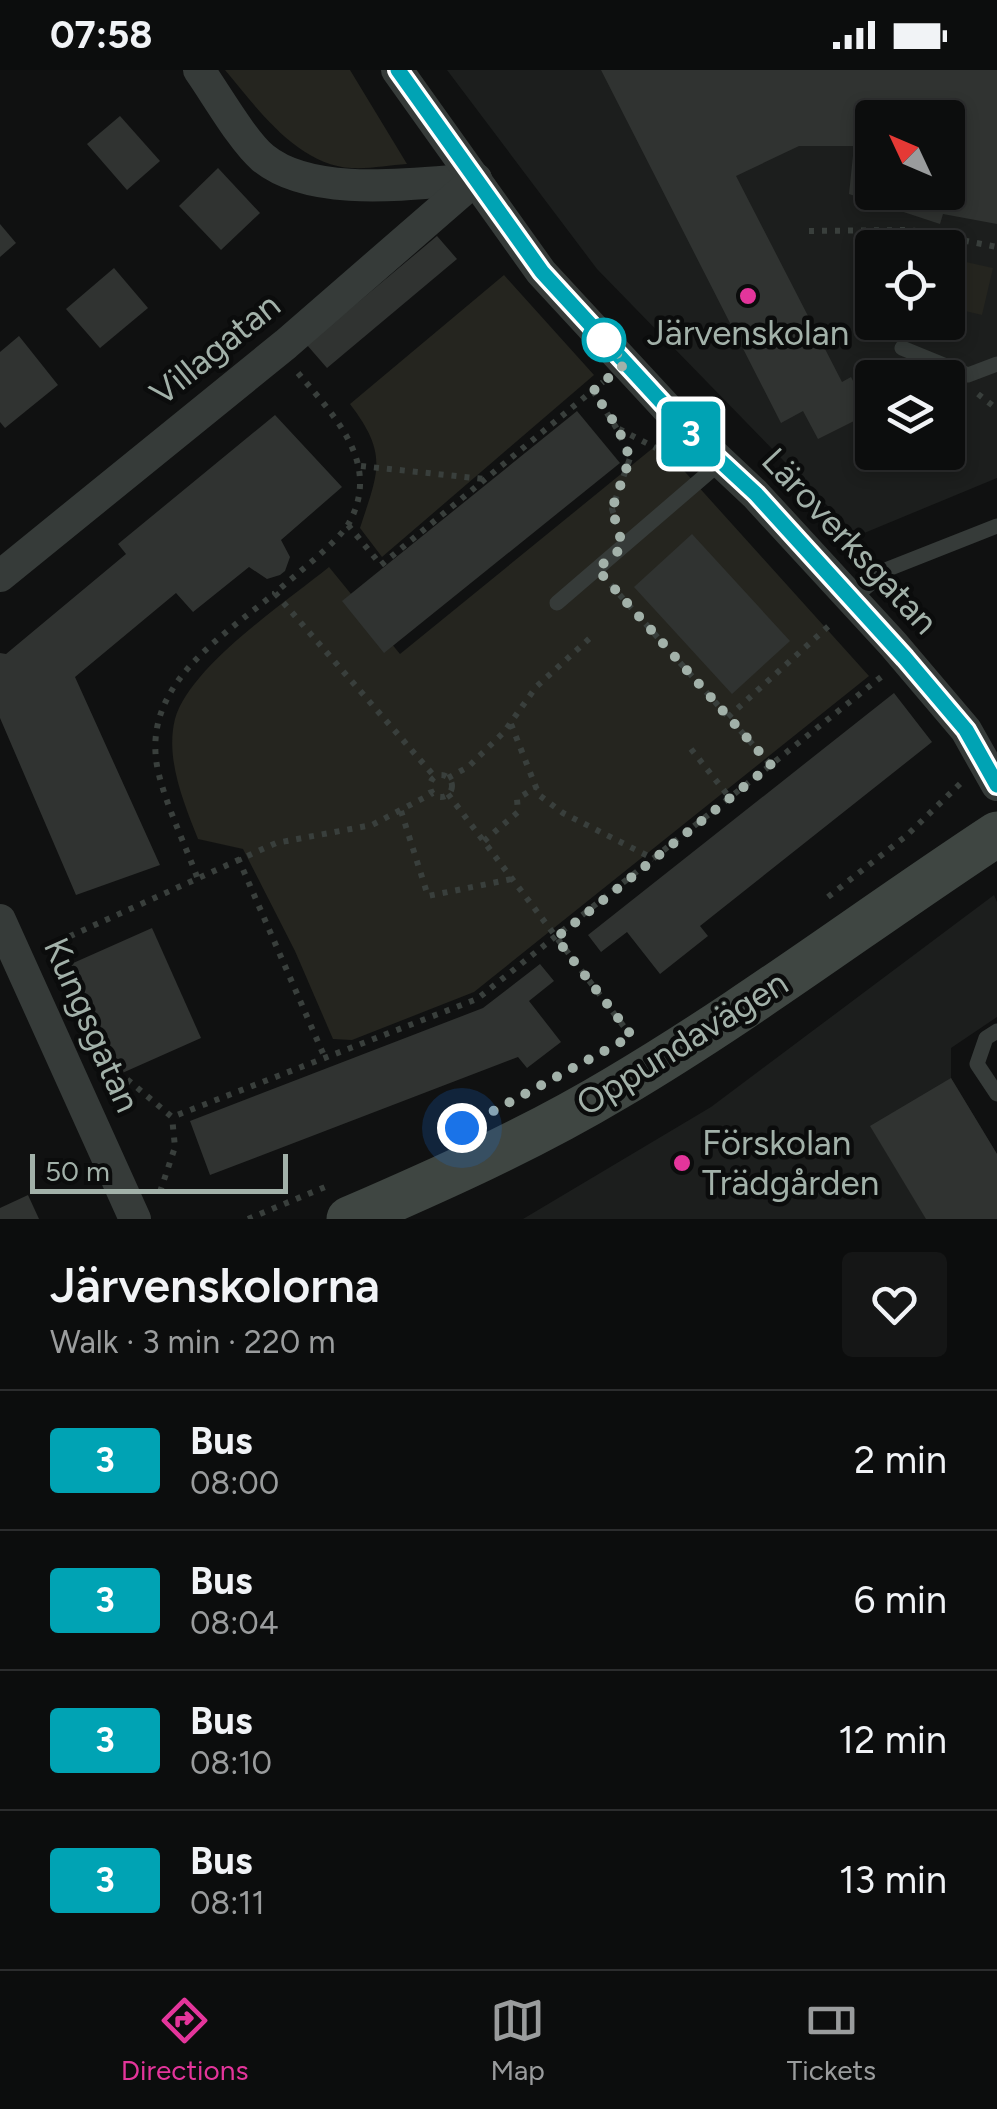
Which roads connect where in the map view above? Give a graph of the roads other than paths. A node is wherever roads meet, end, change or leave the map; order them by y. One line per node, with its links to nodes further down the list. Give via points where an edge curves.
1 (199, 70): 3 (street, via 260,155 282,172 324,182)
2 (398, 70): 3 (street, Läroverksgatan)
3 (476, 178): 6 (street, Läroverksgatan, via 542,272); 8 (street, Villagatan)
4 (902, 348): 5 (lane, via 968,376)
5 (997, 364)
6 (721, 462): 9 (street, Läroverksgatan); 10 (lane)
7 (997, 526): 9 (lane, via 888,570)
8 (0, 576)
9 (852, 599): 11 (street, Läroverksgatan, via 966,730)
10 (558, 603)
11 (992, 776)
12 (997, 834): 16 (main road, Oppundavägen, via 615,1089 501,1150)
13 (0, 920): 17 (street, Kungsgatan, via 77,1088)
14 (997, 1031): 15 (lane, via 986,1038 977,1064)
15 (997, 1094)
16 (340, 1202)
17 (147, 1212)

